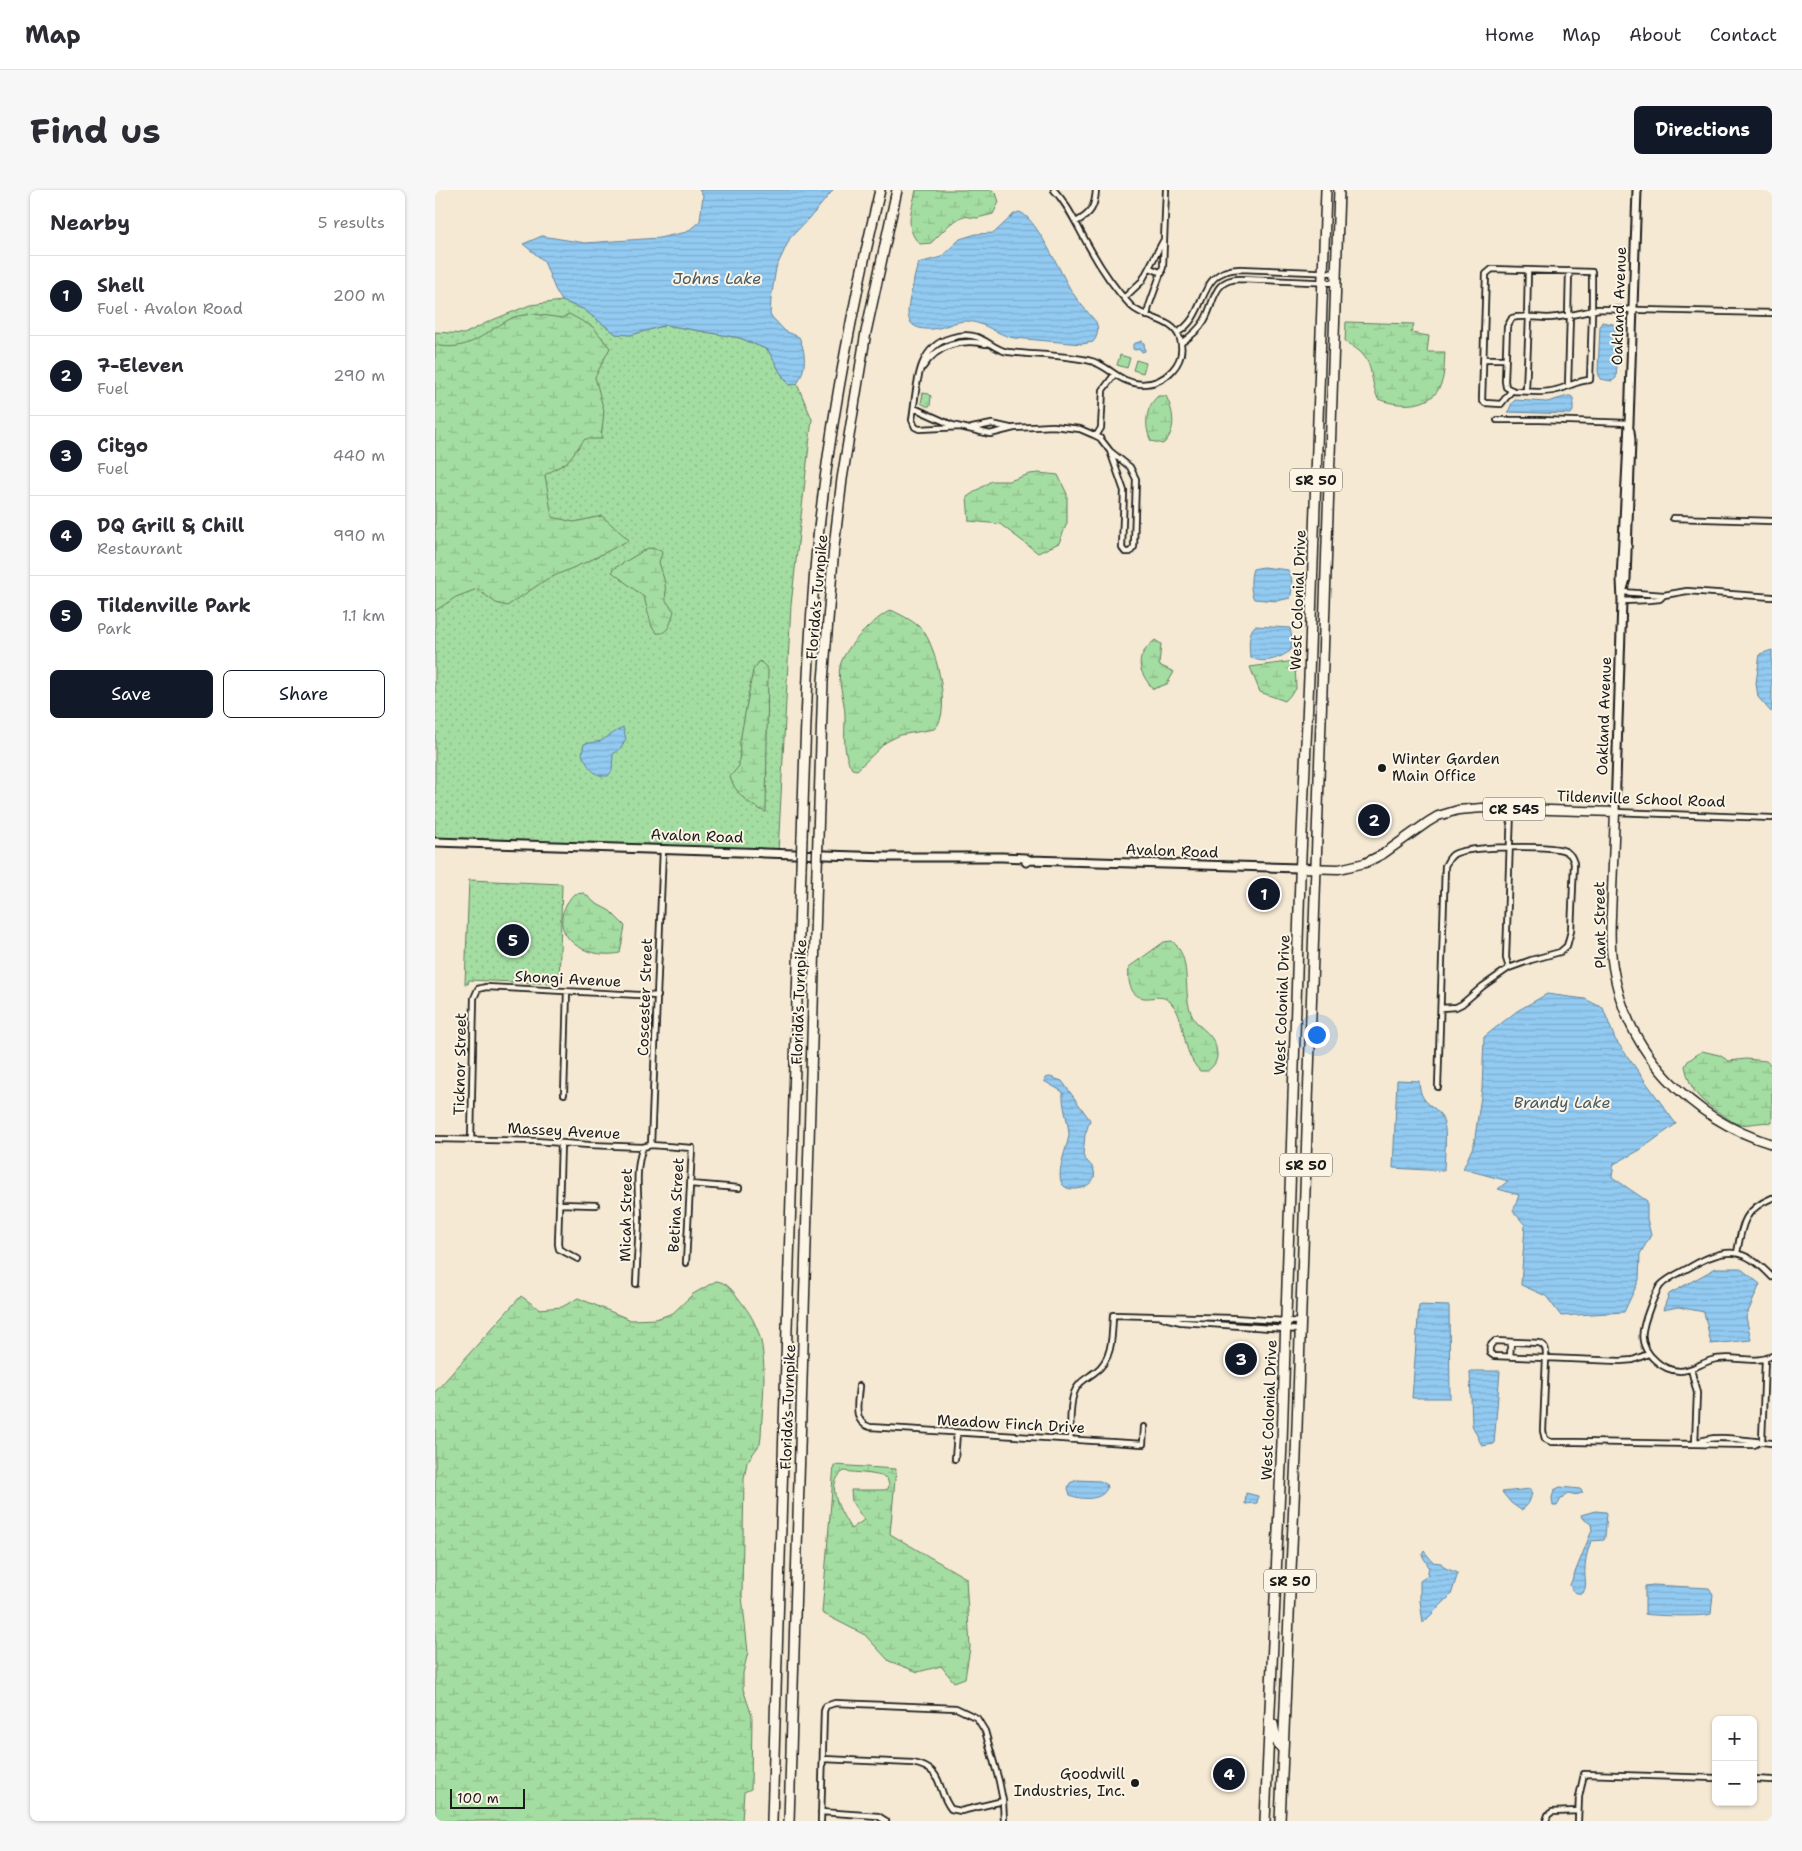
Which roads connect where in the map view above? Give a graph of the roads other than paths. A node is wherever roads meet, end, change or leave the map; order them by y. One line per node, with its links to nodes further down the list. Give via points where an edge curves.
1 (880, 190): 127 (highway, Florida's Turnpike, bridge, via 834,417 817,545 807,679)
2 (897, 190): 128 (highway, Florida's Turnpike, bridge, via 866,332 842,479 823,681)
3 (1055, 190): 9 (street)
4 (1096, 190): 9 (street, via 1093,210)
5 (1166, 190): 10 (street)
6 (1326, 190): 16 (highway, West Colonial Drive / SR 50)
7 (1339, 190): 17 (highway, West Colonial Drive / SR 50)
8 (1637, 190): 22 (main road, Oakland Avenue)
9 (1076, 222): 21 (street, via 1099,264)
10 (1165, 235): 11 (street); 15 (street)
11 (1150, 268): 15 (street); 21 (street, via 1142,281)
12 (1267, 270): 16 (street); 18 (street); 25 (street, via 1232,269 1217,276 1208,285)
13 (1528, 270): 14 (street); 28 (street); 32 (street, via 1491,269 1486,274)
14 (1569, 271): 23 (street, via 1592,272); 27 (street)
15 (1162, 273): 26 (street)
16 (1323, 273): 17 (street); 19 (highway, West Colonial Drive / SR 50)
17 (1336, 273): 20 (highway, West Colonial Drive / SR 50)
18 (1266, 281): 19 (street); 29 (street, via 1233,279 1225,282 1216,292)
19 (1323, 283): 20 (street); 50 (highway, West Colonial Drive / SR 50)
20 (1336, 283): 51 (highway, West Colonial Drive / SR 50)
21 (1123, 298): 26 (street)
22 (1633, 310): 23 (street); 24 (street); 40 (main road, Oakland Avenue)
23 (1592, 311): 27 (street); 35 (street, via 1590,380 1580,380)
24 (1772, 313)
25 (1196, 315): 29 (street); 30 (street)
26 (1147, 316): 30 (street, via 1169,325)
27 (1569, 316): 28 (street); 35 (street)
28 (1528, 317): 33 (street, via 1512,318 1508,322); 37 (street)
29 (1205, 320): 31 (street)
30 (1177, 333): 31 (street)
31 (1181, 343): 34 (street, via 1177,366 1159,380 1141,384)
32 (1484, 359): 33 (street); 36 (street, via 1482,400 1501,404)
33 (1505, 359): 36 (street, via 1505,381)
34 (1114, 375): 38 (street, via 1104,366 1087,360 1008,352 990,344 969,341 950,344 935,354 920,372); 44 (street, via 1103,390 1101,428)
35 (1568, 386): 37 (street, via 1556,390)
36 (1512, 390): 37 (street)
37 (1526, 391)
38 (914, 408): 41 (street); 41 (street, via 912,420 917,428)
39 (1497, 420): 40 (street)
40 (1629, 423): 52 (main road, Oakland Avenue)
41 (961, 427): 42 (street)
42 (968, 428): 43 (street, via 993,424); 43 (street, via 990,434)
43 (1014, 428): 44 (street, via 1059,426 1080,429)
44 (1096, 436): 45 (street)
45 (1110, 451): 47 (street, via 1123,491); 48 (street, via 1130,467 1136,478)
46 (1673, 518): 49 (street)
47 (1123, 520): 48 (street); 48 (street, via 1122,548 1128,552 1134,547)
48 (1135, 520)
49 (1772, 521)
50 (1314, 531): 51 (street); 62 (highway, West Colonial Drive / SR 50)
51 (1327, 532): 63 (highway, West Colonial Drive / SR 50)
52 (1622, 592): 53 (street); 55 (main road, Oakland Avenue)
53 (1663, 595): 54 (street, via 1687,591); 55 (street, via 1660,599)
54 (1772, 597)
55 (1622, 601): 57 (main road, Oakland Avenue)
56 (1511, 809): 57 (main road, Tildenville School Road / CR 545); 60 (street); 63 (main road, Tildenville School Road / CR 545, via 1469,808 1438,816 1365,863 1339,869)
57 (1615, 812): 58 (street, Tildenville School Road); 75 (main road, Plant Street, via 1611,950 1615,980 1633,1028 1649,1056 1673,1085 1701,1110 1743,1133)
58 (1772, 818)
59 (435, 842): 61 (main road, Avalon Road / CR 545)
60 (1509, 847): 64 (street, via 1506,958); 64 (street, via 1559,849 1567,852 1574,863 1571,931 1567,946 1560,952); 68 (street, via 1475,848 1456,853 1445,866)
61 (663, 849): 62 (main road, Avalon Road / CR 545); 67 (street, Coscester Street)
62 (1300, 868): 63 (main road, Avalon Road / CR 545); 71 (highway, West Colonial Drive / SR 50)
63 (1315, 868): 80 (highway, West Colonial Drive / SR 50)
64 (1509, 968): 68 (street, via 1462,1004)
65 (478, 989): 66 (street, Shongi Avenue); 73 (street, Ticknor Street, via 474,998)
66 (567, 991): 67 (street, Shongi Avenue); 70 (street)
67 (658, 996): 76 (street, Coscester Street)
68 (1441, 1008): 69 (street)
69 (1438, 1087)
70 (564, 1094)
71 (1293, 1108): 79 (highway, West Colonial Drive / SR 50); 80 (highway, via 1297,1147)
72 (435, 1138): 73 (street, Massey Avenue)
73 (471, 1140): 74 (street, Massey Avenue)
74 (561, 1143): 77 (street, Massey Avenue); 85 (street)
75 (1772, 1144)
76 (651, 1145): 77 (street, Massey Avenue); 78 (street, Massey Avenue)
77 (643, 1147): 91 (street, Micah Street, via 637,1186)
78 (692, 1148): 81 (street, Betina Street)
79 (1292, 1156): 82 (highway, via 1301,1164); 94 (highway, West Colonial Drive / SR 50)
80 (1306, 1160): 82 (highway, West Colonial Drive / SR 50)
81 (690, 1184): 83 (street); 89 (street, Betina Street)
82 (1306, 1184): 96 (highway, West Colonial Drive / SR 50)
83 (739, 1188)
84 (1772, 1198): 87 (street, via 1760,1203 1747,1215)
85 (559, 1204): 86 (street); 88 (street, via 559,1250)
86 (597, 1205)
87 (1737, 1253): 90 (street, via 1758,1262); 98 (street, via 1711,1255 1666,1280 1643,1326 1642,1340)
88 (578, 1259)
89 (686, 1263)
90 (1772, 1277)
91 (637, 1284)
92 (1155, 1316): 93 (street); 95 (street, via 1181,1322); 107 (street, via 1113,1315 1110,1353 1105,1363 1080,1382 1073,1394)
93 (1232, 1318): 94 (street); 95 (street)
94 (1286, 1325): 95 (street); 96 (street); 108 (highway, West Colonial Drive / SR 50)
95 (1232, 1326)
96 (1301, 1326): 112 (highway, West Colonial Drive / SR 50)
97 (1511, 1342): 100 (street); 100 (street, via 1495,1341 1489,1349 1494,1356); 101 (street, via 1539,1343 1545,1348)
98 (1648, 1354): 101 (street, via 1620,1361); 103 (street, via 1662,1367 1680,1371)
99 (1772, 1356): 102 (street)
100 (1510, 1357): 101 (street)
101 (1546, 1358): 111 (street, via 1545,1439 1551,1442)
102 (1765, 1359): 103 (street, via 1723,1358); 109 (street)
103 (1691, 1369): 111 (street, via 1697,1393)
104 (859, 1386): 106 (street, Meadow Finch Drive, via 858,1418 861,1424 870,1428)
105 (1144, 1427): 107 (street, Meadow Finch Drive, via 1143,1444)
106 (957, 1433): 107 (street, Meadow Finch Drive); 113 (street)
107 (1071, 1440)
108 (1282, 1442): 112 (highway, via 1290,1454); 114 (highway, West Colonial Drive / SR 50)
109 (1762, 1442): 110 (street); 111 (street, via 1703,1440)
110 (1772, 1442)
111 (1695, 1444)
112 (1296, 1456): 115 (highway, West Colonial Drive / SR 50)
113 (955, 1459)
114 (1279, 1488): 115 (highway, via 1288,1497); 116 (highway, West Colonial Drive / SR 50)
115 (1292, 1542): 118 (highway, West Colonial Drive / SR 50)
116 (1269, 1706): 117 (highway, West Colonial Drive / SR 50); 118 (highway, via 1276,1740)
117 (1269, 1746): 123 (highway, via 1278,1757); 132 (highway, West Colonial Drive / SR 50)
118 (1283, 1750): 123 (highway, West Colonial Drive / SR 50)
119 (823, 1758): 124 (street, via 925,1765 938,1779 945,1802 951,1809 961,1811); 124 (street, via 826,1706 835,1703 956,1708 977,1718 985,1731); 126 (street)
120 (1712, 1778): 125 (street, via 1584,1774)
121 (1757, 1779): 122 (street)
122 (1772, 1780)
123 (1282, 1786): 133 (highway, West Colonial Drive / SR 50)
124 (1003, 1801): 131 (street)
125 (1578, 1811): 134 (street, via 1551,1812); 135 (street)
126 (821, 1812): 129 (street); 130 (street, via 878,1816)
127 (772, 1821)
128 (789, 1821)
129 (821, 1821)
130 (886, 1821)
131 (1005, 1821)
132 (1265, 1821)
133 (1280, 1821)
134 (1546, 1821)
135 (1578, 1821)

